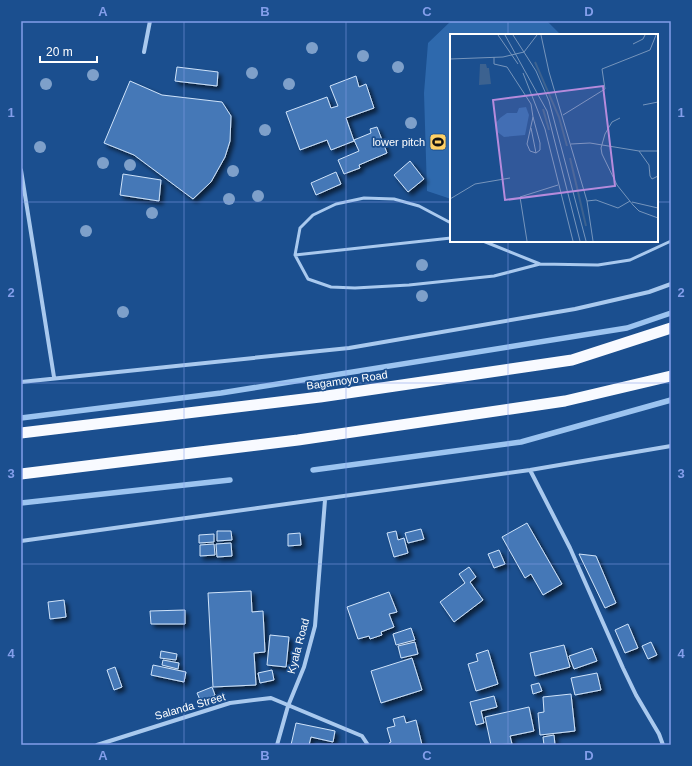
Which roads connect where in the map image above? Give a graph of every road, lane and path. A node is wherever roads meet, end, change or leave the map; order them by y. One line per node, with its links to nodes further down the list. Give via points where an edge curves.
1 (150, 21): 2 (street)
2 (144, 52)
3 (21, 170): 13 (street)
4 (450, 222): 8 (lane, via 419,206 394,199 364,198 336,204 313,215 300,228)
5 (450, 238): 8 (lane)
6 (671, 241): 9 (lane, via 630,260 598,266)
7 (485, 242): 9 (lane)
8 (295, 254): 9 (lane, via 308,279 331,287 355,288 486,277)
9 (540, 264)
10 (671, 284): 13 (street, via 649,292 575,309 357,347)
11 (671, 328): 15 (highway, Bagamoyo Road, via 572,360 320,397)
12 (671, 376): 18 (highway, via 565,401 298,440)
13 (54, 377): 14 (street)
14 (21, 382)
15 (21, 433)
16 (671, 446): 17 (street)
17 (530, 470): 19 (street); 25 (street, via 570,548 623,668 659,734)
18 (21, 474)
19 (325, 500): 20 (street); 21 (street, Kyala Road, via 314,626 304,667)
20 (21, 541)
21 (288, 706): 22 (street, Salanda Street, via 271,698 230,703); 23 (street, Kyala Road); 24 (street, Salanda Street, via 362,736)
22 (97, 745)
23 (277, 745)
24 (368, 745)
25 (662, 745)

